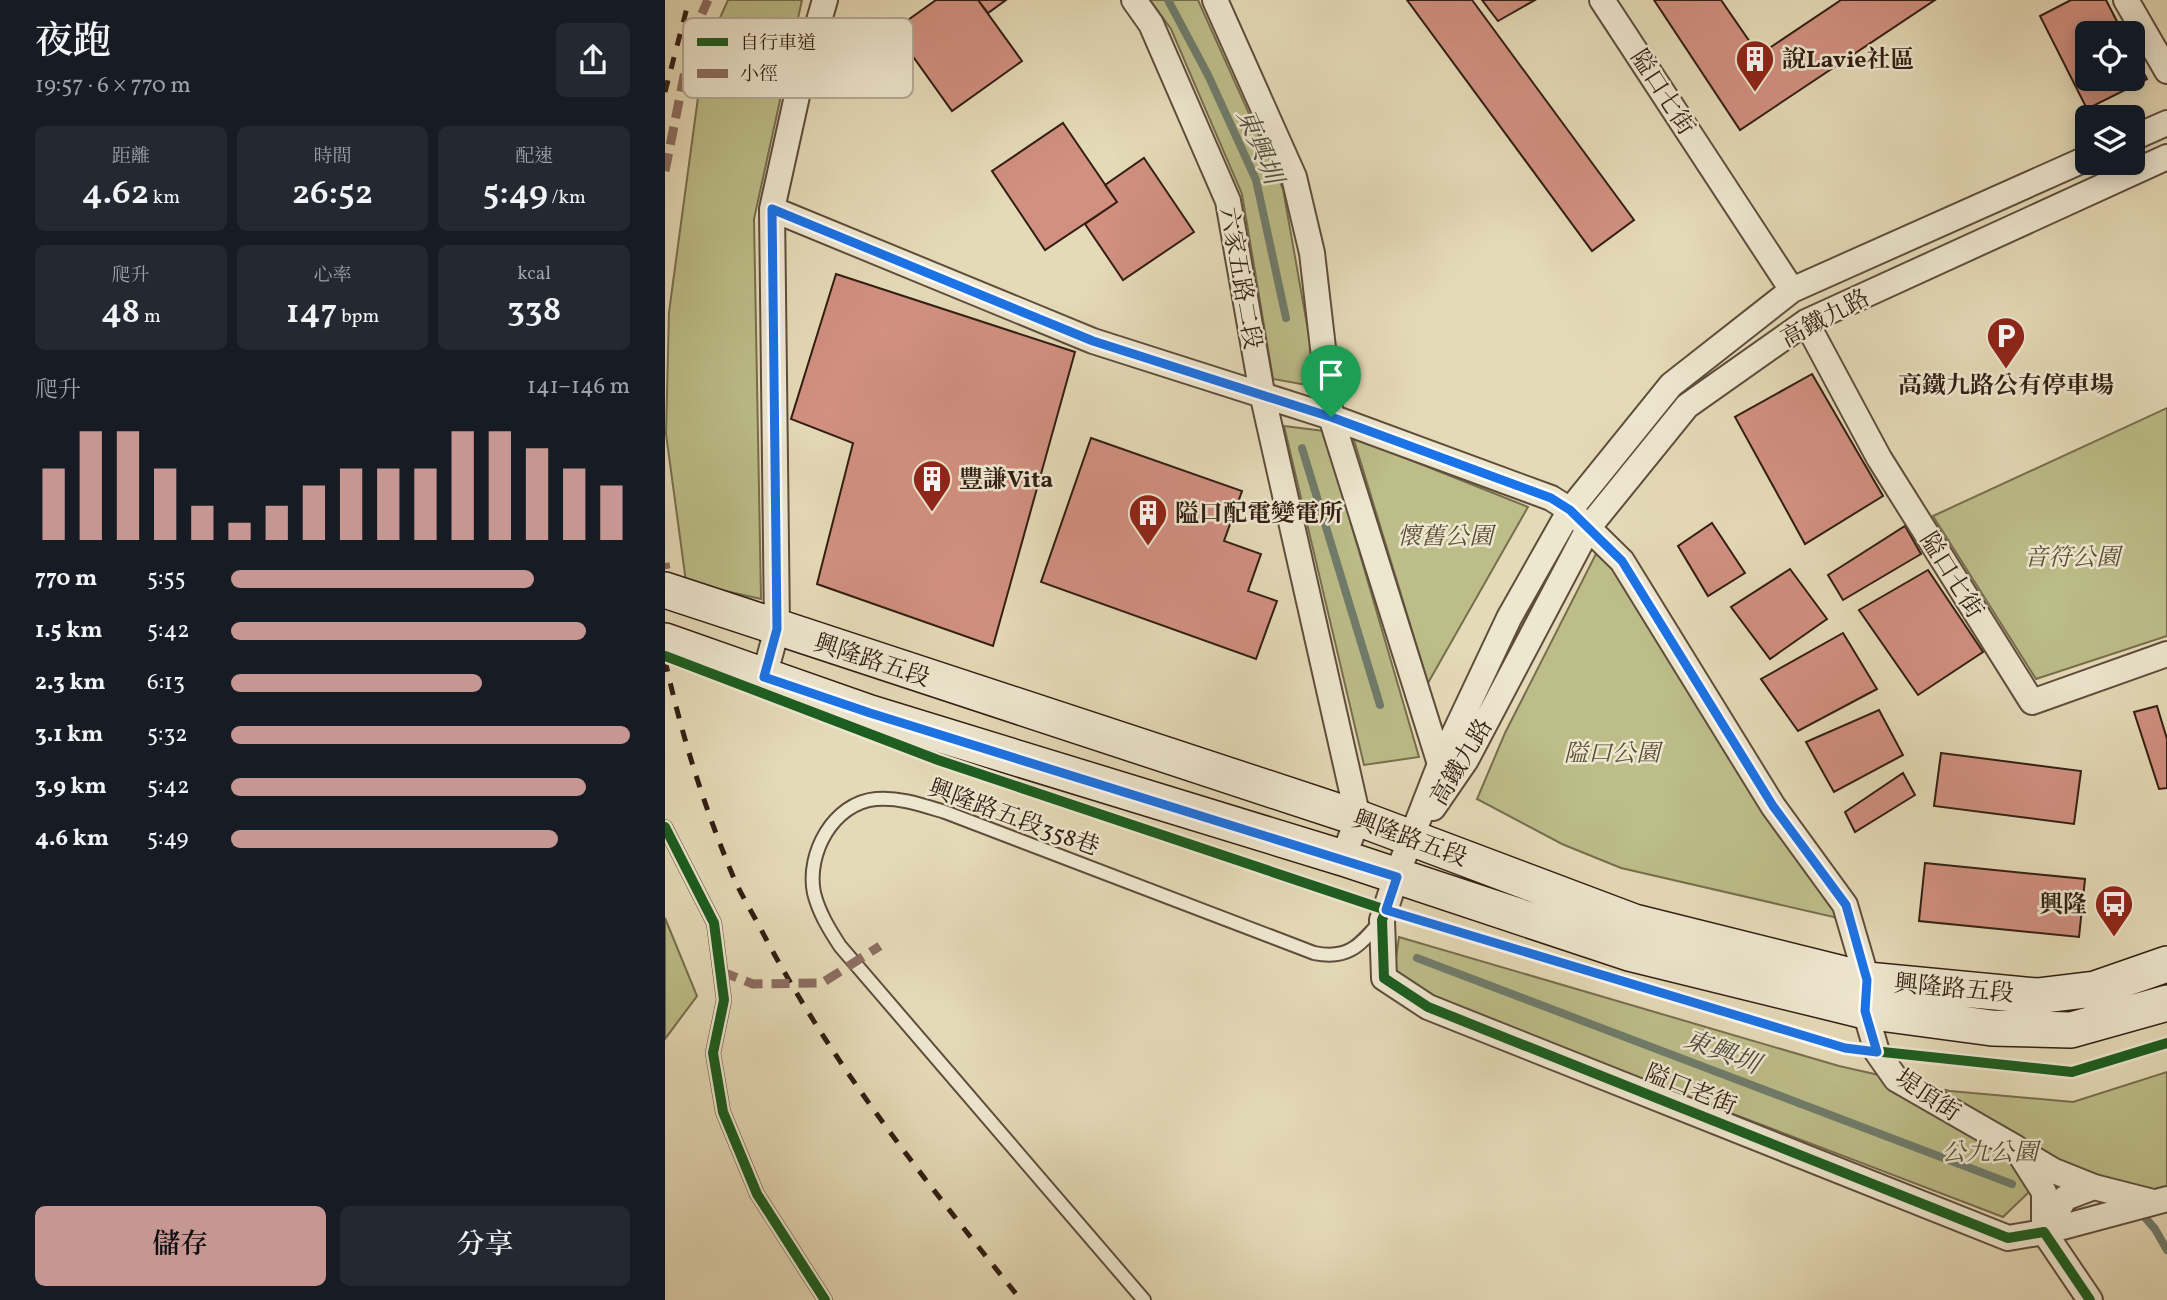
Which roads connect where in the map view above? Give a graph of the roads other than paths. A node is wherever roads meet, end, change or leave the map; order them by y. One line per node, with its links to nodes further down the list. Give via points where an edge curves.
1 (825, 0): 6 (street)
2 (1133, 0): 16 (street, 六家五路二段, via 1151,24 1228,201)
3 (1215, 0): 17 (street, via 1294,177 1312,253)
4 (1602, 0): 14 (street, 隘口七街)
5 (2126, 0): 7 (street)
6 (820, 18)
7 (2167, 71)
8 (797, 98): 13 (street)
9 (2167, 123): 10 (street)
10 (2145, 133)
11 (2167, 157): 15 (street, 高鐵九路)
12 (2075, 164): 14 (street, 高鐵九路)
13 (772, 209): 16 (street, 堤頂街, via 1093,341); 21 (street)
14 (1792, 290): 18 (street, 高鐵九路, via 1671,385)
15 (1806, 322): 19 (street, 高鐵九路, via 1687,406); 23 (street, 隘口七街, via 1879,458 2032,702)
16 (1262, 394): 17 (street, 堤頂街); 26 (street, 六家五路二段)
17 (1331, 417): 18 (street, 堤頂街, via 1551,498); 25 (street)
18 (1570, 510): 19 (street, 堤頂街); 25 (street, 高鐵九路, via 1509,618)
19 (1589, 527): 28 (street, 高鐵九路, via 1466,760); 33 (street, 堤頂街, via 1622,561 1766,795 1846,905)
20 (665, 590): 21 (street, 興隆路五段)
21 (777, 629): 24 (street); 26 (street, 興隆路五段)
22 (665, 641): 24 (street, 興隆路五段)
23 (2167, 654)
24 (764, 677): 29 (street, 興隆路五段)
25 (1440, 764): 28 (street, 高鐵九路)
26 (1358, 818): 28 (street, 興隆路五段); 29 (street)
27 (665, 827): 39 (lane, via 714,923 724,1000 713,1053 723,1112 757,1194)
28 (1413, 838): 30 (street, 隘口老街); 33 (street, 興隆路五段, via 1634,922)
29 (1343, 858): 30 (street, 興隆路五段)
30 (1397, 877): 31 (street, 隘口老街); 33 (street, 興隆路五段, via 1629,953)
31 (1384, 915): 38 (street, 隘口老街, via 1384,978 1428,1007 2008,1238); 40 (lane, 興隆路五段358巷, via 1352,950 1341,955 1314,953 905,800 873,799 851,808 833,822 821,841 813,864 814,891 823,918 841,946)
32 (2167, 964): 33 (street, 興隆路五段, via 2095,989 2037,996)
33 (1866, 995): 34 (street, 興隆路五段, via 1993,1028 2071,1030); 35 (street, 堤頂街, via 1877,1052 1896,1079)
34 (2167, 1003)
35 (2016, 1148): 36 (street, 隘口老街, via 2055,1171); 38 (street, 堤頂街, via 2044,1192)
36 (2094, 1186): 37 (street, 隘口老街); 38 (street, via 2065,1198)
37 (2162, 1201): 38 (street, 隘口老街)
38 (2045, 1232): 41 (street)
39 (825, 1300)
40 (1144, 1300)
41 (2090, 1300)

